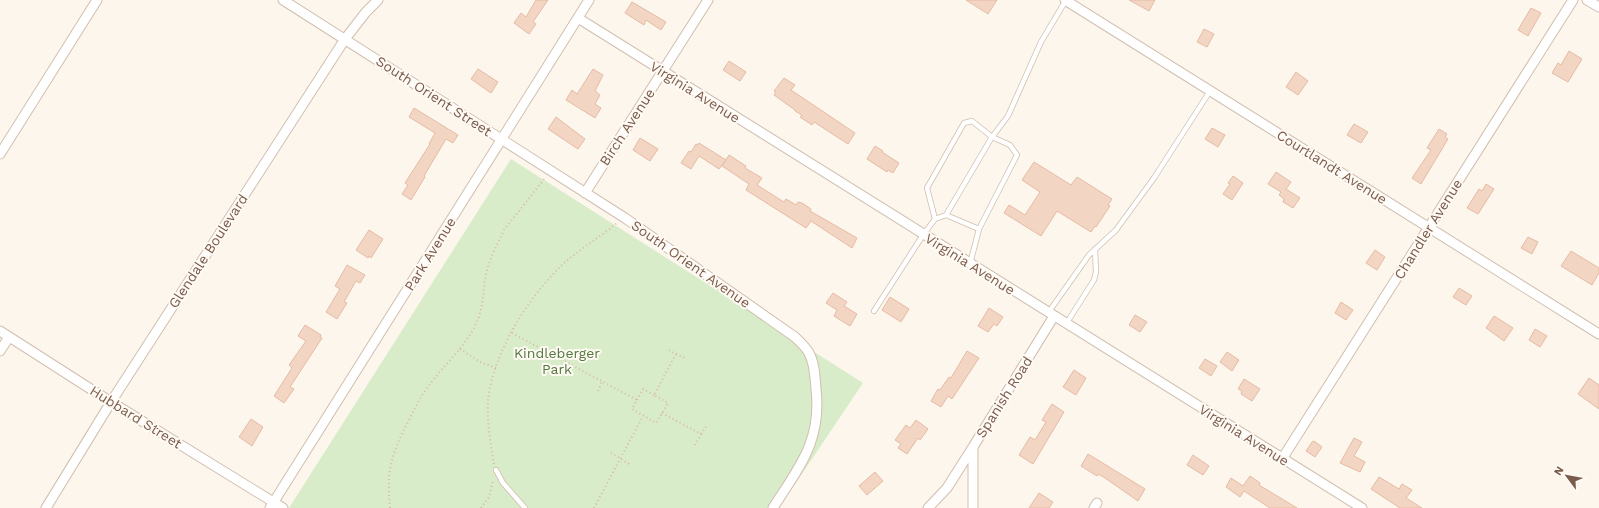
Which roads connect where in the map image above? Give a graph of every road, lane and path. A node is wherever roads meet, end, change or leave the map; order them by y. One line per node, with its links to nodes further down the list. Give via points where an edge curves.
1 (97, 0): 16 (street)
2 (283, 0): 11 (street, South Orient Street)
3 (378, 0): 11 (street, Glendale Boulevard)
4 (590, 0): 10 (street, Park Avenue)
5 (708, 0): 12 (street, Birch Avenue)
6 (1066, 0): 13 (street, Courtlandt Avenue); 14 (lane, via 1042,42 1008,116)
7 (1574, 0): 22 (street, Chandler Avenue)
8 (1587, 0): 9 (street)
9 (1599, 7)
10 (578, 18): 12 (street, Virginia Avenue); 15 (street, Park Avenue)
11 (345, 39): 15 (street, South Orient Street); 44 (street, Glendale Boulevard)
12 (663, 72): 18 (street, Birch Avenue); 24 (street, Virginia Avenue)
13 (1210, 91): 22 (street, Courtlandt Avenue); 25 (lane, via 1154,178 1116,230)
14 (992, 137): 19 (lane); 21 (lane, via 972,121 964,123 927,188); 23 (lane, via 1010,145 1017,155)
15 (501, 140): 17 (street, South Orient Street); 56 (street, Park Avenue)
16 (0, 154)
17 (551, 172): 18 (street, South Orient Street); 34 (path, via 502,235 487,270 478,319)
18 (585, 193): 20 (street, South Orient Avenue)
19 (946, 215): 21 (lane); 23 (lane)
20 (625, 218): 31 (path, via 562,265 538,291); 63 (street, South Orient Avenue, via 795,337 809,353 814,368 818,403 810,446)
21 (935, 219): 24 (lane)
22 (1428, 228): 32 (street, Courtlandt Avenue); 53 (street, Chandler Avenue)
23 (979, 229): 26 (lane)
24 (923, 234): 26 (street, Virginia Avenue); 27 (lane)
25 (1095, 249): 28 (lane); 29 (lane, via 1094,280)
26 (970, 264): 28 (street, Virginia Avenue)
27 (874, 311)
28 (1051, 315): 29 (street, Virginia Avenue); 50 (street, Spanish Road)
29 (1066, 324): 53 (street, Virginia Avenue)
30 (0, 331): 33 (street, Hubbard Street)
31 (512, 333): 39 (path); 40 (path)
32 (1599, 334)
33 (9, 337): 36 (street); 44 (street, Hubbard Street)
34 (460, 349): 39 (path, via 480,362); 59 (path, via 424,393 398,441 390,469)
35 (667, 349): 37 (path)
36 (0, 351)
37 (676, 354): 38 (path); 42 (path)
38 (685, 358)
39 (496, 368): 55 (path, via 488,400 489,433)
40 (602, 381): 41 (path); 43 (path)
41 (598, 391)
42 (654, 395): 43 (path, via 642,389); 45 (path, via 668,403)
43 (637, 400): 46 (path, via 632,409)
44 (111, 402): 56 (street, Hubbard Street); 57 (street, Glendale Boulevard)
45 (662, 413): 46 (path, via 656,423); 48 (path)
46 (643, 416): 52 (path)
47 (707, 425): 48 (path)
48 (701, 434): 49 (path)
49 (695, 445)
50 (973, 447): 64 (street, via 947,488); 65 (street, Spanish Road)
51 (611, 453): 52 (path)
52 (620, 458): 54 (path); 62 (path)
53 (1282, 459): 66 (street, Virginia Avenue)
54 (629, 464)
55 (496, 470): 60 (path); 61 (lane, via 503,483)
56 (272, 505): 58 (street, Hubbard Street)
57 (46, 508)
58 (283, 508)
59 (390, 508)
60 (482, 508)
61 (525, 508)
62 (594, 508)
63 (773, 508)
64 (928, 508)
65 (973, 508)
66 (1362, 508)

